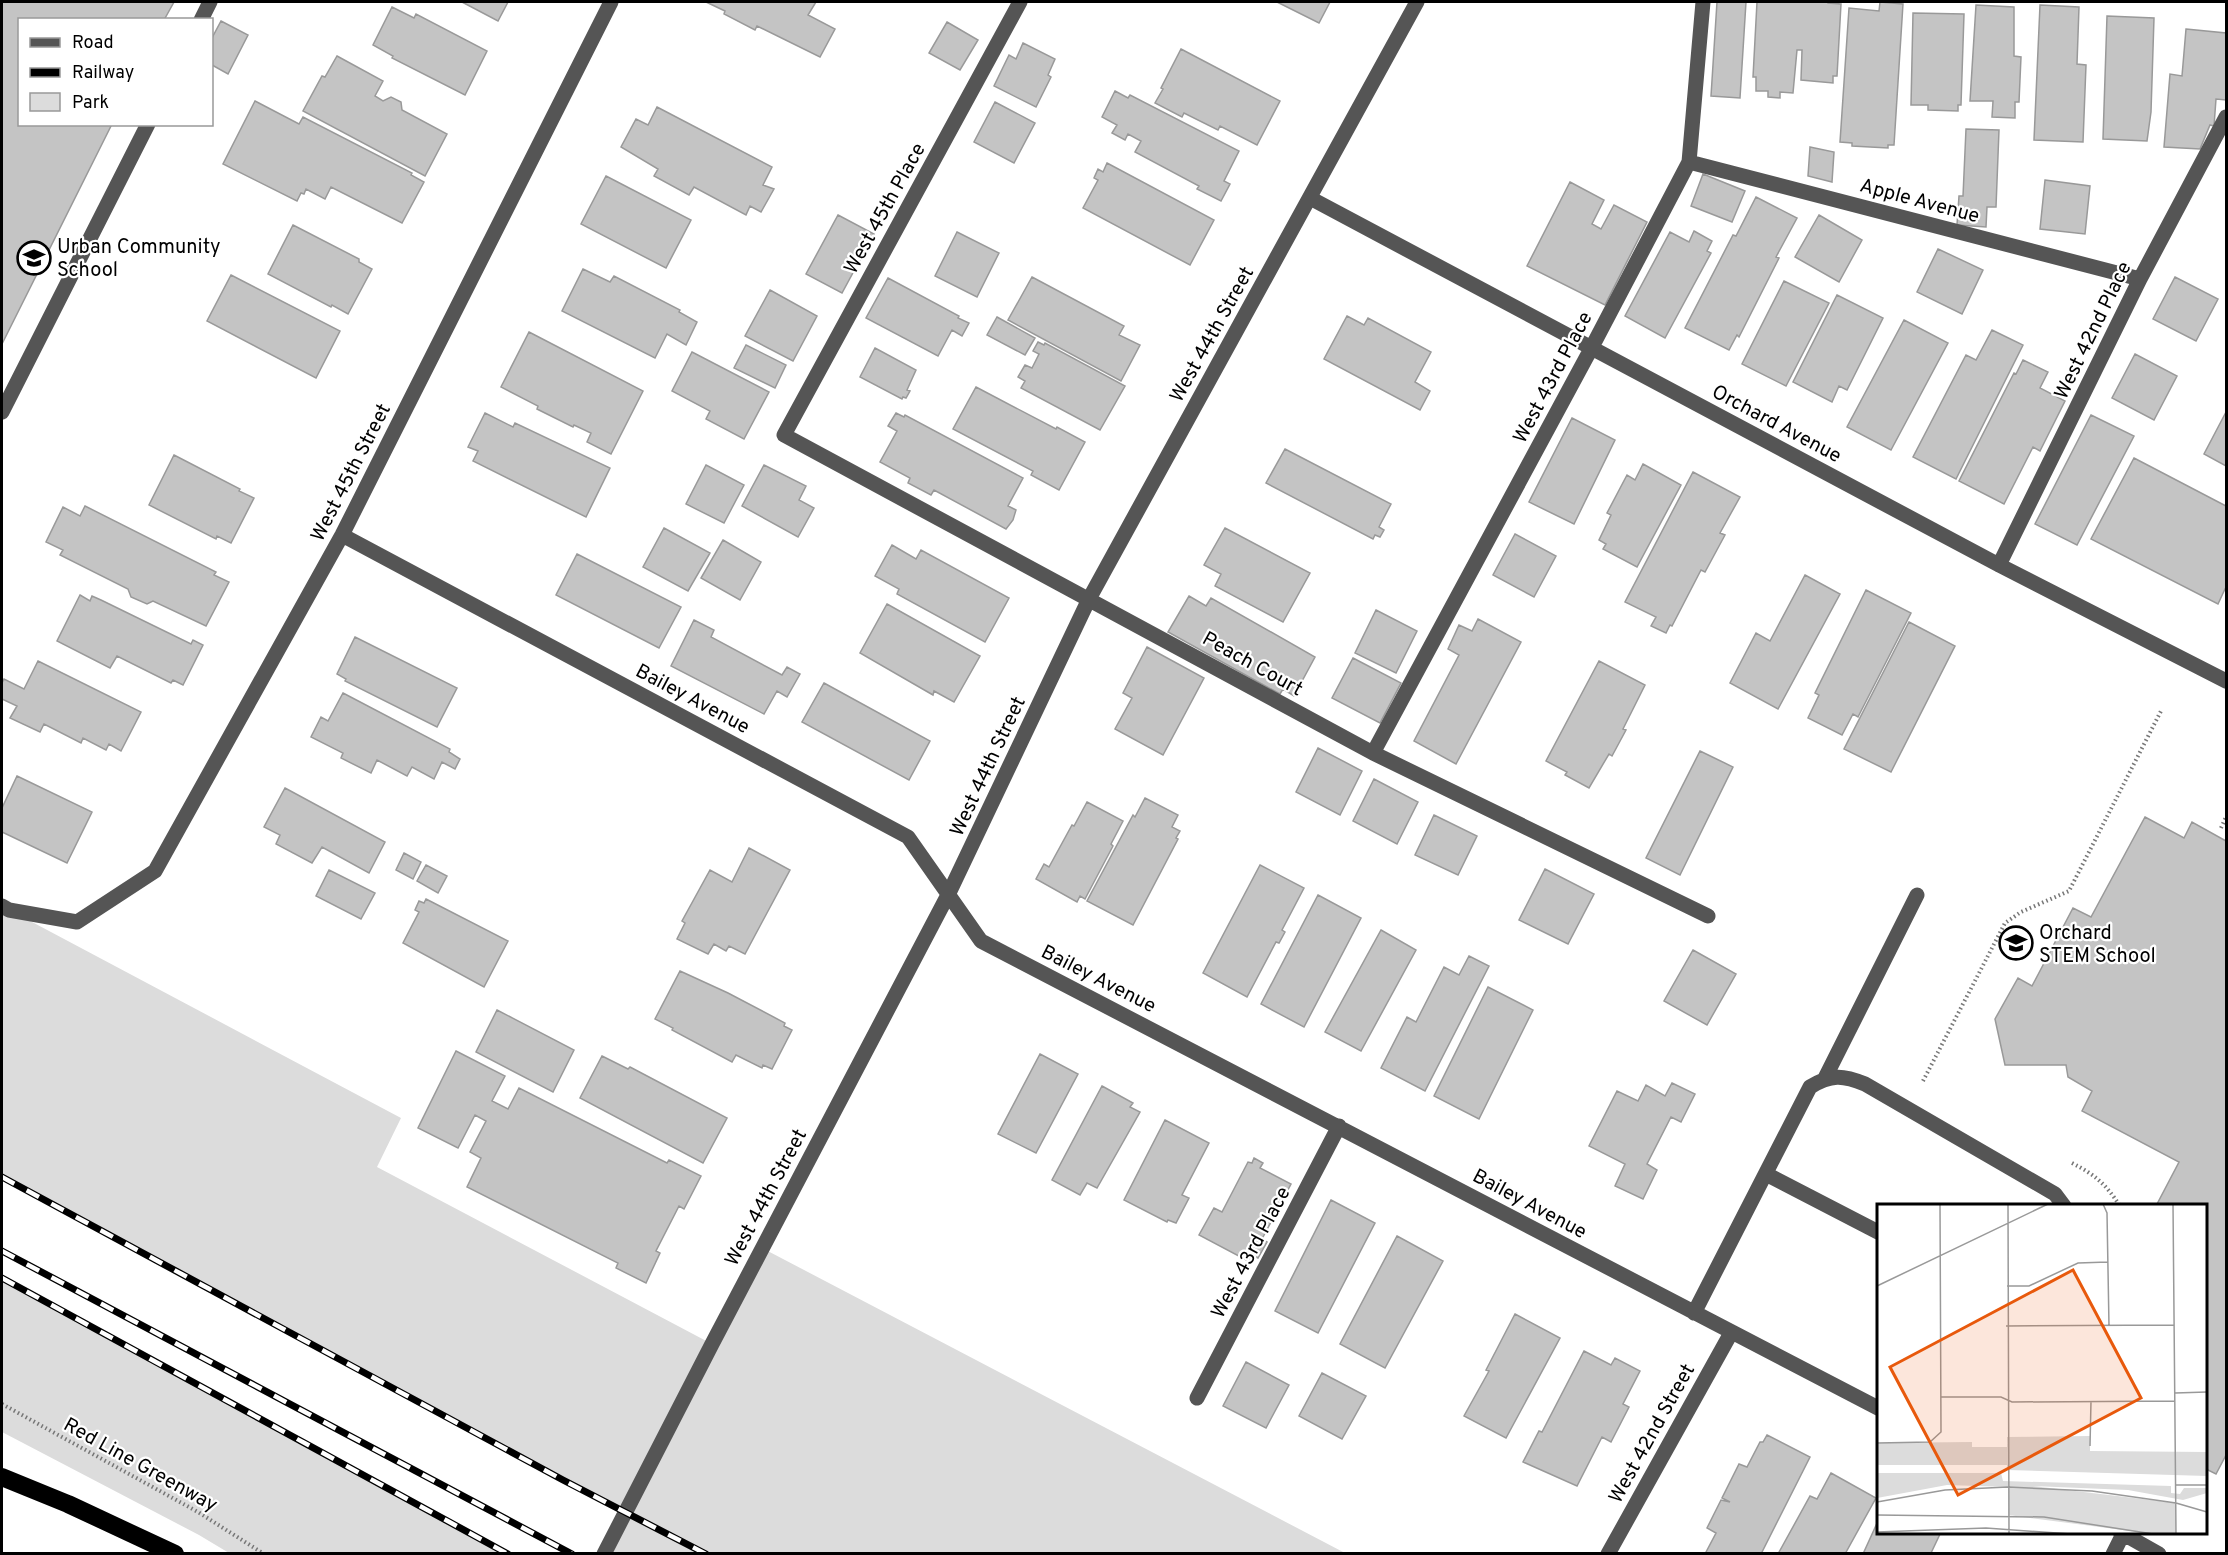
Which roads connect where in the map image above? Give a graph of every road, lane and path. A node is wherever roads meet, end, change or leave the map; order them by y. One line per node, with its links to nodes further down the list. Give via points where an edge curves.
1 (210, 2): 6 (street)
2 (611, 2): 15 (street, West 45th Street)
3 (1020, 2): 14 (street, West 45th Place)
4 (1417, 2): 10 (street, West 44th Street)
5 (1703, 2): 9 (street, West 43rd Place)
6 (202, 18)
7 (2226, 117): 11 (street, West 42nd Place)
8 (147, 126): 13 (street)
9 (1689, 162): 11 (street, Apple Avenue); 12 (street, West 43rd Place)
10 (1310, 198): 12 (street, Orchard Avenue); 17 (street, West 44th Street)
11 (2140, 279): 16 (street, West 42nd Place)
12 (1592, 347): 16 (street, Orchard Avenue); 20 (street, West 43rd Place)
13 (2, 411)
14 (784, 435): 17 (street, Peach Court)
15 (342, 535): 23 (street, Bailey Avenue, via 909,837); 25 (street, West 45th Street, via 155,871 77,922)
16 (2000, 565): 18 (street, Orchard Avenue)
17 (1089, 599): 20 (street, Peach Court); 23 (street, West 44th Street)
18 (2226, 681)
19 (2161, 711): 28 (path, via 2069,891 2005,923)
20 (1373, 753): 26 (street, Peach Court)
21 (2226, 817): 22 (path)
22 (2221, 828)
23 (949, 893): 29 (street, Bailey Avenue, via 981,941); 45 (street, West 44th Street)
24 (1917, 895): 27 (street)
25 (2, 906)
26 (1708, 916)
27 (1825, 1078): 31 (street, via 1810,1087); 32 (street, via 1848,1077 1865,1084 2055,1194)
28 (1922, 1084)
29 (1340, 1126): 35 (street, Bailey Avenue); 37 (street, West 43rd Place)
30 (2063, 1158): 33 (path, via 2093,1174 2109,1188)
31 (1766, 1174): 34 (street); 35 (street)
32 (2062, 1204)
33 (2119, 1204)
34 (1877, 1231)
35 (1694, 1313): 36 (street, Bailey Avenue)
36 (1731, 1333): 39 (street, Bailey Avenue); 46 (street, West 42nd Street)
37 (1197, 1398)
38 (2, 1404): 44 (path, Red Line Greenway, via 198,1512)
39 (1877, 1407)
40 (2, 1477): 43 (highway)
41 (2121, 1534): 47 (street)
42 (2123, 1534): 48 (street)
43 (175, 1554)
44 (264, 1554)
45 (604, 1554)
46 (1608, 1554)
47 (2113, 1554)
48 (2159, 1554)

